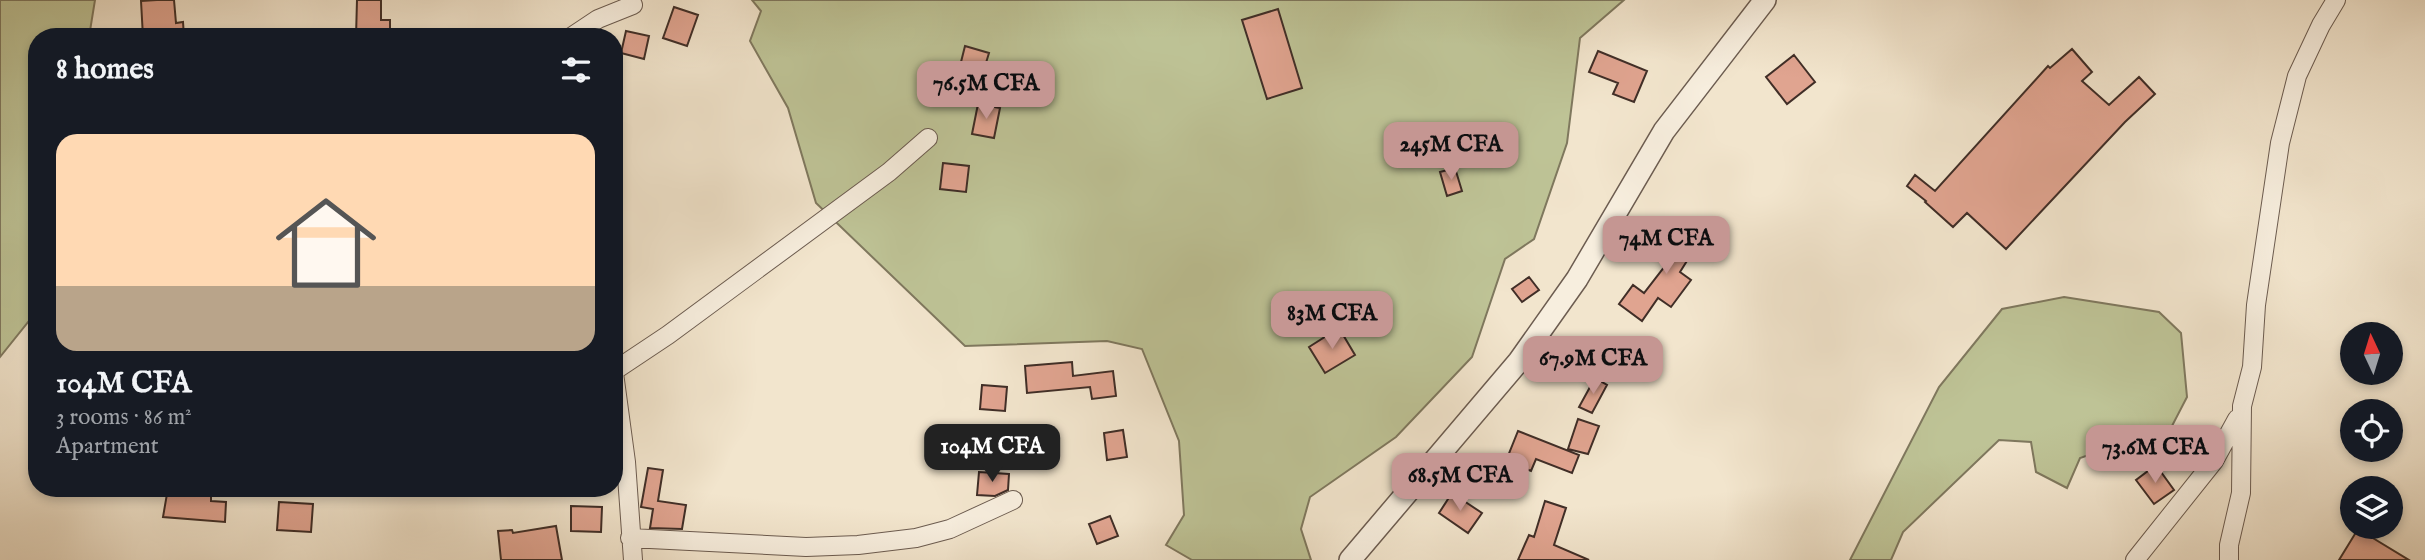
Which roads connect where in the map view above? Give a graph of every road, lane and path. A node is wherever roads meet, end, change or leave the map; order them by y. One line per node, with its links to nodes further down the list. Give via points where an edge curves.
1 (1765, 0): 12 (street, via 1664,131 1577,279 1519,361)
2 (2336, 0): 7 (street, via 2297,76 2280,143 2256,305 2252,367)
3 (633, 5): 4 (street)
4 (584, 28)
5 (928, 138): 6 (street, via 890,172)
6 (623, 366)
7 (2242, 405): 13 (street, via 2214,461); 14 (street, via 2241,493)
8 (623, 451): 10 (street)
9 (1013, 500): 10 (street, via 950,529 858,545 806,547)
10 (630, 538): 11 (street)
11 (633, 560)
12 (1350, 560)
13 (2135, 560)
14 (2229, 560)

